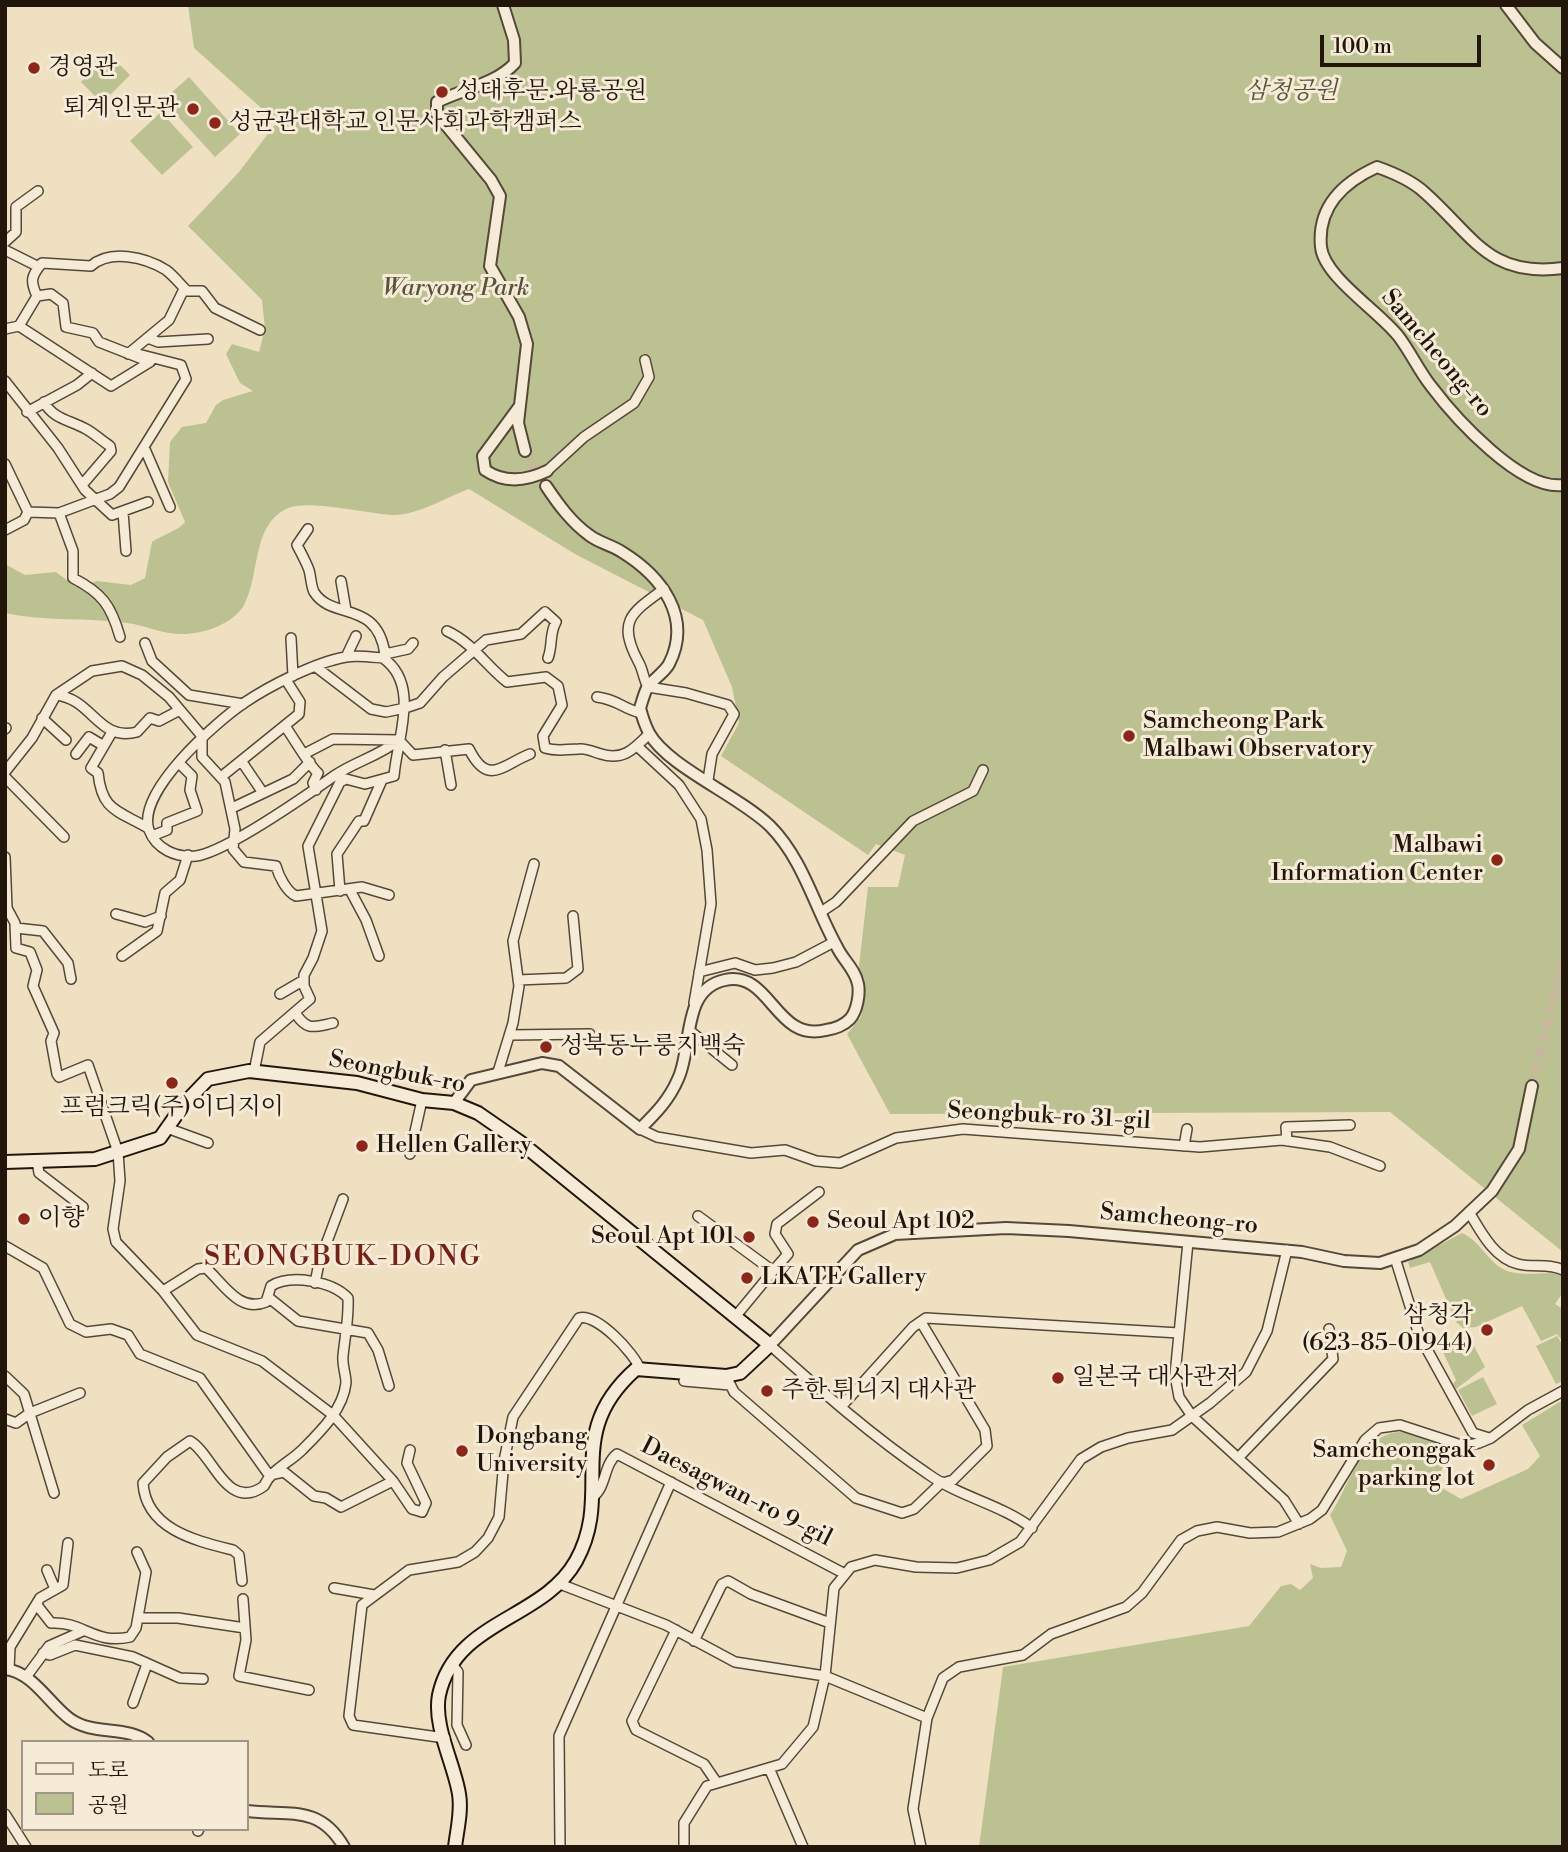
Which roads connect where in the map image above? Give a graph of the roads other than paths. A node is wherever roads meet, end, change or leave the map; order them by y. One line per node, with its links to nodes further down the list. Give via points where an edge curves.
1 (503, 5): 21 (street, via 514,40 515,63 503,77 437,102 438,114 500,197 490,266 519,317 527,344)
2 (1506, 5): 3 (street, via 1535,43)
3 (1563, 68)
4 (38, 191): 5 (street, via 16,207 16,232)
5 (5, 242)
6 (5, 250): 7 (street)
7 (39, 267): 9 (street, via 42,263 91,266 99,258 121,255 165,270); 10 (street, via 31,284)
8 (1563, 268): 28 (street, Samcheong-ro, via 1512,268 1476,246 1423,191 1377,167 1352,178 1325,214 1321,246 1335,276 1399,337 1432,387 1493,452 1534,481)
9 (186, 290): 13 (street, via 202,291 215,308); 14 (street, via 169,320)
10 (37, 296): 11 (street); 16 (street, via 51,294 63,303 66,327 93,333 99,342)
11 (19, 326): 12 (street); 18 (street)
12 (5, 329)
13 (260, 330)
14 (148, 338): 15 (street, via 158,342); 16 (street)
15 (208, 339)
16 (127, 354): 18 (street, via 150,362 111,386); 23 (street, via 144,353 181,365 186,372)
17 (645, 360): 26 (street, via 649,377 634,404 584,437)
18 (92, 373): 20 (street)
19 (7, 386): 22 (street)
20 (44, 402): 22 (street); 27 (street, via 63,420 110,446 111,451)
21 (521, 404): 24 (street, via 518,423); 26 (street, via 483,456 485,470 493,476 520,480)
22 (27, 412): 27 (street)
23 (144, 447): 30 (street, via 118,487); 32 (street)
24 (525, 451)
25 (5, 464): 33 (street)
26 (547, 471)
27 (82, 485): 30 (street)
28 (1563, 485)
29 (546, 486): 40 (street, via 575,524 622,551)
30 (95, 498): 34 (street, via 112,515); 35 (street)
31 (148, 502): 34 (street)
32 (170, 507)
33 (28, 512): 35 (street); 37 (street)
34 (123, 512): 38 (street)
35 (59, 513): 44 (street, via 73,551 74,578 98,591)
36 (308, 529): 41 (street, via 297,545 314,592)
37 (5, 530)
38 (126, 551)
39 (341, 581): 41 (street)
40 (664, 589): 54 (street, via 678,618 675,640 669,664); 54 (street, via 640,607 625,632)
41 (346, 610): 49 (street, via 371,622 383,640)
42 (447, 631): 48 (street)
43 (355, 636): 50 (street)
44 (120, 637)
45 (290, 638): 53 (street)
46 (145, 643): 57 (street, via 152,661 189,695)
47 (413, 643): 49 (street)
48 (476, 650): 51 (street, via 486,640 521,634 545,612 556,622); 58 (street, via 420,703); 69 (street, via 507,682 545,677 558,686 562,705 543,736 545,748 581,748 610,757)
49 (384, 656): 50 (street); 58 (street, via 400,679)
50 (346, 657): 52 (street)
51 (548, 659)
52 (316, 667): 53 (street); 58 (street, via 371,709)
53 (290, 678): 57 (street); 62 (street, via 300,702 299,714)
54 (648, 687): 60 (street); 80 (street, via 728,705 734,714 712,754)
55 (56, 695): 59 (street, via 92,671 122,666 142,675); 61 (street); 63 (street, via 71,697)
56 (597, 697): 60 (street, via 615,699 626,709)
57 (243, 704): 65 (street)
58 (405, 708): 67 (street)
59 (180, 709): 63 (street, via 159,721 150,718 137,732); 65 (street)
60 (641, 713): 64 (street)
61 (42, 718): 66 (street); 77 (street)
62 (285, 726): 73 (street); 74 (street)
63 (112, 732): 68 (street)
64 (649, 734): 69 (street); 80 (street, via 671,758)
65 (202, 736): 75 (street); 78 (street, via 202,757)
66 (66, 740)
67 (399, 740): 70 (street, via 413,755); 73 (street, via 333,739); 79 (street, via 394,776); 82 (street)
68 (104, 746): 71 (street, via 89,737); 85 (street, via 91,768 99,774 98,787 108,807)
69 (637, 747): 102 (street, via 679,785 701,819 711,904)
70 (445, 750): 72 (street, via 469,749 477,765 486,770 499,770); 81 (street)
71 (76, 754)
72 (530, 754)
73 (308, 758): 82 (street, via 318,773 313,783); 83 (street, via 293,779)
74 (242, 762): 78 (street); 83 (street)
75 (179, 763): 85 (street, via 154,795); 85 (street, via 192,776 190,790 197,811 167,823 167,830)
76 (983, 770): 94 (street, via 973,791 913,821)
77 (5, 774): 86 (street)
78 (221, 777): 84 (street)
79 (382, 780): 91 (street, via 364,821 359,821 337,854); 92 (street, via 340,782 308,846)
80 (708, 780): 94 (street, via 771,828 796,862)
81 (452, 785)
82 (316, 790): 87 (street)
83 (263, 793): 84 (street)
84 (232, 808): 87 (street)
85 (150, 832): 88 (street, via 172,855)
86 (64, 837)
87 (234, 839): 88 (street, via 196,856); 92 (street, via 233,849 244,862 276,866 289,893)
88 (188, 855): 96 (street, via 180,880 165,893)
89 (5, 856): 98 (street, via 7,908)
90 (534, 864): 105 (street, via 513,940)
91 (345, 890): 92 (street); 93 (street, via 362,887); 101 (street, via 366,920)
92 (317, 893): 104 (street, via 322,931)
93 (389, 895)
94 (821, 912): 99 (street)
95 (116, 914): 96 (street, via 145,922)
96 (161, 916): 100 (street, via 157,931)
97 (573, 916): 105 (street, via 578,969 566,978)
98 (16, 928): 103 (street, via 43,931 68,963); 126 (street, via 16,948 30,952 37,970 33,986 52,1027 57,1073 59,1077 88,1065)
99 (834, 942): 102 (street, via 773,968 755,970 735,963); 107 (street, via 851,967 859,998 851,1018 835,1028 816,1033 795,1029 755,984 726,979)
100 (122, 956)
101 (379, 956)
102 (699, 972): 107 (street)
103 (71, 979)
104 (303, 979): 106 (street); 108 (street, via 310,999)
105 (518, 980): 112 (street)
106 (280, 994)
107 (694, 1003): 110 (street)
108 (296, 1014): 109 (street, via 303,1026 310,1028); 114 (street, via 260,1042)
109 (332, 1023)
110 (690, 1031): 113 (street); 121 (street, via 680,1076 666,1103)
111 (590, 1034): 112 (street)
112 (510, 1035): 115 (street)
113 (732, 1065)
114 (254, 1072): 117 (main road, Seongbuk-ro, via 357,1083); 120 (main road, Seongbuk-ro, via 208,1079)
115 (498, 1072): 118 (street, Seongbuk-ro 31-gil, via 471,1080); 121 (street, Seongbuk-ro 31-gil, via 542,1062 559,1066)
116 (1532, 1086): 134 (street, Samcheong-ro, via 1519,1149 1492,1191)
117 (422, 1100): 118 (main road, Seongbuk-ro); 127 (street)
118 (454, 1103): 145 (main road, Seongbuk-ro, via 478,1113 520,1142)
119 (1350, 1125): 123 (street, via 1286,1127)
120 (167, 1128): 124 (street); 126 (main road, Seongbuk-ro, via 160,1138)
121 (640, 1129): 125 (street, Seongbuk-ro 31-gil, via 657,1137 751,1153 785,1150 816,1161 840,1163 896,1138 963,1129)
122 (1187, 1129): 125 (street)
123 (1287, 1141): 125 (street, Seongbuk-ro 31-gil); 130 (street, Seongbuk-ro 31-gil, via 1330,1147)
124 (208, 1143)
125 (1185, 1146)
126 (118, 1152): 128 (main road, Seongbuk-ro, via 95,1159); 143 (street, via 116,1242)
127 (410, 1154)
128 (37, 1161): 129 (main road, Seongbuk-ro); 133 (street, via 39,1173)
129 (5, 1162)
130 (1380, 1166)
131 (819, 1192): 141 (street, via 777,1224 775,1234 788,1254)
132 (343, 1199): 142 (street)
133 (83, 1207)
134 (1469, 1212): 139 (street, Samcheong-ro, via 1419,1250); 140 (street, via 1485,1240 1504,1257 1518,1264)
135 (698, 1216): 141 (street)
136 (1188, 1242): 138 (street, Samcheong-ro); 149 (street); 150 (street, Samcheong-ro, via 1006,1228 895,1234 858,1250)
137 (5, 1246): 166 (street, via 43,1268 70,1324 86,1332 111,1329 128,1335 140,1354 200,1378)
138 (1287, 1250): 139 (street, Samcheong-ro, via 1344,1261 1380,1263); 161 (street, via 1258,1352 1246,1372)
139 (1395, 1258): 163 (street, via 1419,1335 1473,1433)
140 (1563, 1270)
141 (773, 1271): 145 (street)
142 (315, 1283): 144 (street, via 280,1281 271,1286); 147 (street, via 342,1291 348,1298)
143 (163, 1291): 144 (street, via 205,1268 243,1305 256,1307); 160 (street, via 197,1335 262,1361)
144 (268, 1297): 147 (street, via 298,1321)
145 (735, 1317): 150 (main road, Seongbuk-ro)
146 (921, 1322): 149 (street, via 935,1317); 158 (street); 169 (street, via 985,1430 987,1446 953,1480)
147 (348, 1327): 155 (street, via 368,1333); 160 (street, via 342,1361 345,1387)
148 (1329, 1329): 165 (street, via 1333,1359)
149 (1179, 1333): 161 (street, via 1175,1375 1179,1397)
150 (770, 1345): 154 (main road); 158 (street)
151 (640, 1369): 154 (main road); 171 (main road, via 620,1383 602,1410 592,1445); 182 (street, via 635,1357 594,1319 579,1318 513,1417 499,1517 488,1538 458,1562 409,1570)
152 (5, 1376): 159 (street, via 24,1394)
153 (684, 1381): 154 (street)
154 (728, 1381): 169 (street, via 856,1498 902,1513 914,1509)
155 (389, 1386)
156 (1563, 1391): 163 (street)
157 (80, 1393): 159 (street)
158 (841, 1407): 169 (street)
159 (30, 1413): 162 (street, via 16,1423); 170 (street)
160 (333, 1415): 166 (street, via 295,1457); 167 (street)
161 (1192, 1416): 165 (street); 173 (street, via 1172,1430 1128,1438 1081,1459)
162 (5, 1419)
163 (1491, 1438): 172 (street, via 1464,1446 1400,1425 1379,1428 1365,1440 1322,1510)
164 (410, 1450): 167 (street, via 407,1463 425,1497 425,1509 412,1509)
165 (1239, 1457): 172 (street, via 1284,1500)
166 (269, 1475): 167 (street, via 284,1472 314,1496 341,1507); 178 (street, via 259,1489 233,1490 190,1441 143,1483 153,1508 173,1531 233,1549 239,1555)
167 (393, 1481)
168 (671, 1482): 171 (street, Daesagwan-ro 9-gil, via 617,1454 600,1492); 177 (street, Daesagwan-ro 9-gil); 185 (street)
169 (942, 1483): 173 (street, via 1013,1514)
170 (54, 1493)
171 (592, 1498): 179 (main road, via 577,1560)
172 (1299, 1524): 201 (street, via 1278,1532 1217,1527 1197,1531 1181,1540 1126,1607 1051,1634 1023,1655 958,1667 943,1678)
173 (1032, 1528): 177 (street, via 1020,1542 989,1560 957,1568 875,1560 851,1567)
174 (68, 1543): 181 (street, via 66,1576 63,1585)
175 (137, 1552): 186 (street, via 146,1572)
176 (47, 1570): 181 (street)
177 (845, 1574): 187 (street, via 834,1588)
178 (242, 1581)
179 (559, 1584): 185 (street); 194 (main road, via 470,1641)
180 (334, 1588): 182 (street)
181 (55, 1589): 184 (street)
182 (374, 1595): 202 (street, via 362,1605 349,1716 353,1725)
183 (243, 1599): 188 (street)
184 (37, 1605): 190 (street, via 51,1623 70,1622); 195 (street, via 10,1647)
185 (616, 1605): 189 (street); 212 (street, via 559,1736)
186 (138, 1618): 188 (street, via 178,1618); 190 (street, via 130,1637 117,1640)
187 (830, 1623): 191 (street, via 728,1581 722,1584); 196 (street)
188 (245, 1628): 199 (street, via 240,1676)
189 (676, 1630): 191 (street); 206 (street, via 632,1721 636,1730 704,1764)
190 (83, 1631): 192 (street)
191 (694, 1641): 196 (street, via 735,1662)
192 (43, 1653): 193 (street, via 50,1655 75,1645); 197 (street)
193 (146, 1664): 198 (street, via 180,1678); 200 (street)
194 (452, 1664): 202 (main road, via 439,1696); 204 (street, via 458,1672 457,1726)
195 (7, 1669): 197 (street)
196 (825, 1675): 201 (street); 205 (street, via 813,1727 782,1765)
197 (26, 1677): 203 (street, via 71,1720)
198 (203, 1679)
199 (309, 1690)
200 (133, 1703)
201 (927, 1718): 215 (street, via 913,1809)
202 (445, 1738): 211 (main road, via 460,1797)
203 (145, 1740)
204 (466, 1745)
205 (769, 1768): 206 (street); 214 (street)
206 (717, 1783): 213 (street, via 707,1786 684,1823)
207 (248, 1811): 210 (street, via 295,1812 316,1818 335,1831)
208 (5, 1814): 209 (street)
209 (26, 1847)
210 (344, 1847)
211 (455, 1847)
212 (560, 1847)
213 (684, 1847)
214 (803, 1847)
215 (920, 1847)

